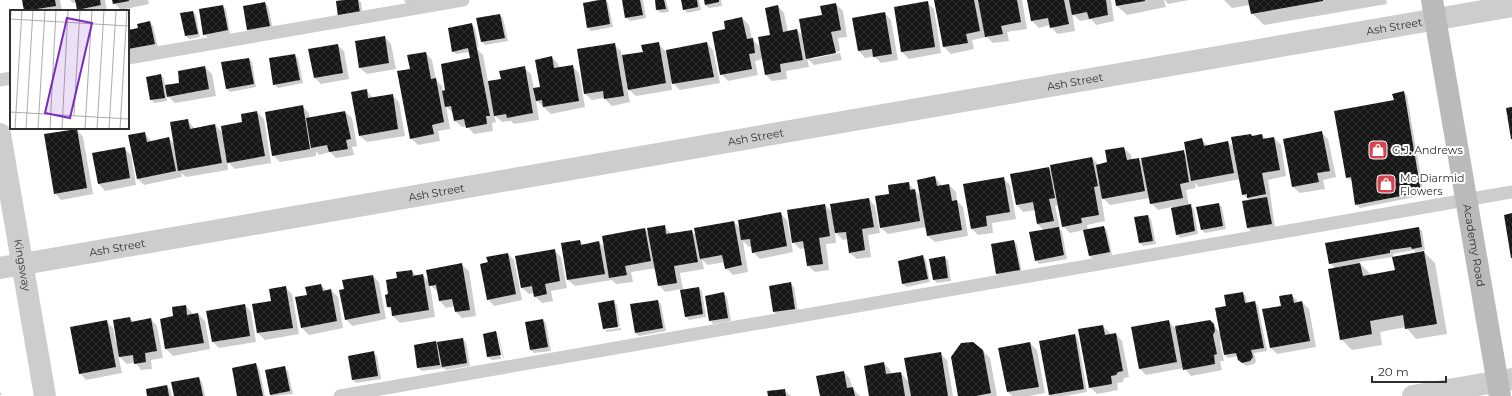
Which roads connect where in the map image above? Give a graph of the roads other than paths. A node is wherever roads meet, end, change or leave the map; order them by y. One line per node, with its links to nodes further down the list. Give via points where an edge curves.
1 (462, 0): 4 (lane)
2 (1512, 6): 3 (street, Ash Street)
3 (1433, 9): 9 (main road, Academy Road); 10 (street, Ash Street)
4 (129, 58)
5 (10, 78): 6 (lane)
6 (0, 80)
7 (0, 134): 10 (street, Kingsway)
8 (1512, 192): 9 (lane)
9 (1466, 201): 12 (main road, Academy Road); 14 (lane)
10 (23, 264): 11 (street, Ash Street); 13 (street, Kingsway)
11 (0, 268)
12 (1503, 385): 15 (street)
13 (45, 396)
14 (340, 396)
15 (1413, 396)

